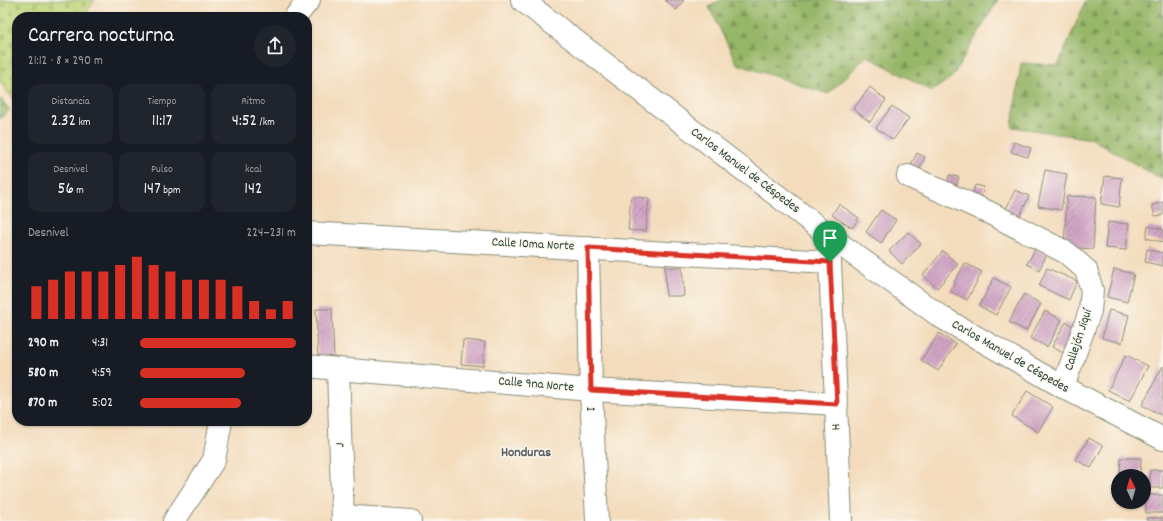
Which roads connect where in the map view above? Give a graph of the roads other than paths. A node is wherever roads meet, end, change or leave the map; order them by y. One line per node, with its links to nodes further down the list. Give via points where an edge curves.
1 (309, 0): 3 (street)
2 (522, 0): 7 (street, Carlos Manuel de Céspedes)
3 (299, 12)
4 (908, 176): 11 (street, Callejón Jiquí, via 1068,253 1086,270 1092,290 1090,311)
5 (312, 233): 6 (street, Calle 10ma Norte)
6 (588, 248): 8 (street, Calle 10ma Norte); 12 (street, I)
7 (848, 250): 8 (street); 11 (street, Carlos Manuel de Céspedes, via 941,317)
8 (830, 262): 13 (street, H)
9 (312, 366): 10 (street, Calle 9na Norte)
10 (338, 369): 12 (street, Calle 9na Norte); 16 (street, J)
11 (1063, 388): 15 (street, Carlos Manuel de Céspedes)
12 (591, 390): 13 (street, Calle 9na Norte); 19 (street, I)
13 (837, 404): 20 (street, H)
14 (220, 426): 17 (street, via 214,460)
15 (1163, 439)
16 (343, 519): 18 (street)
17 (174, 521)
18 (410, 521)
19 (596, 521)
20 (840, 521)

